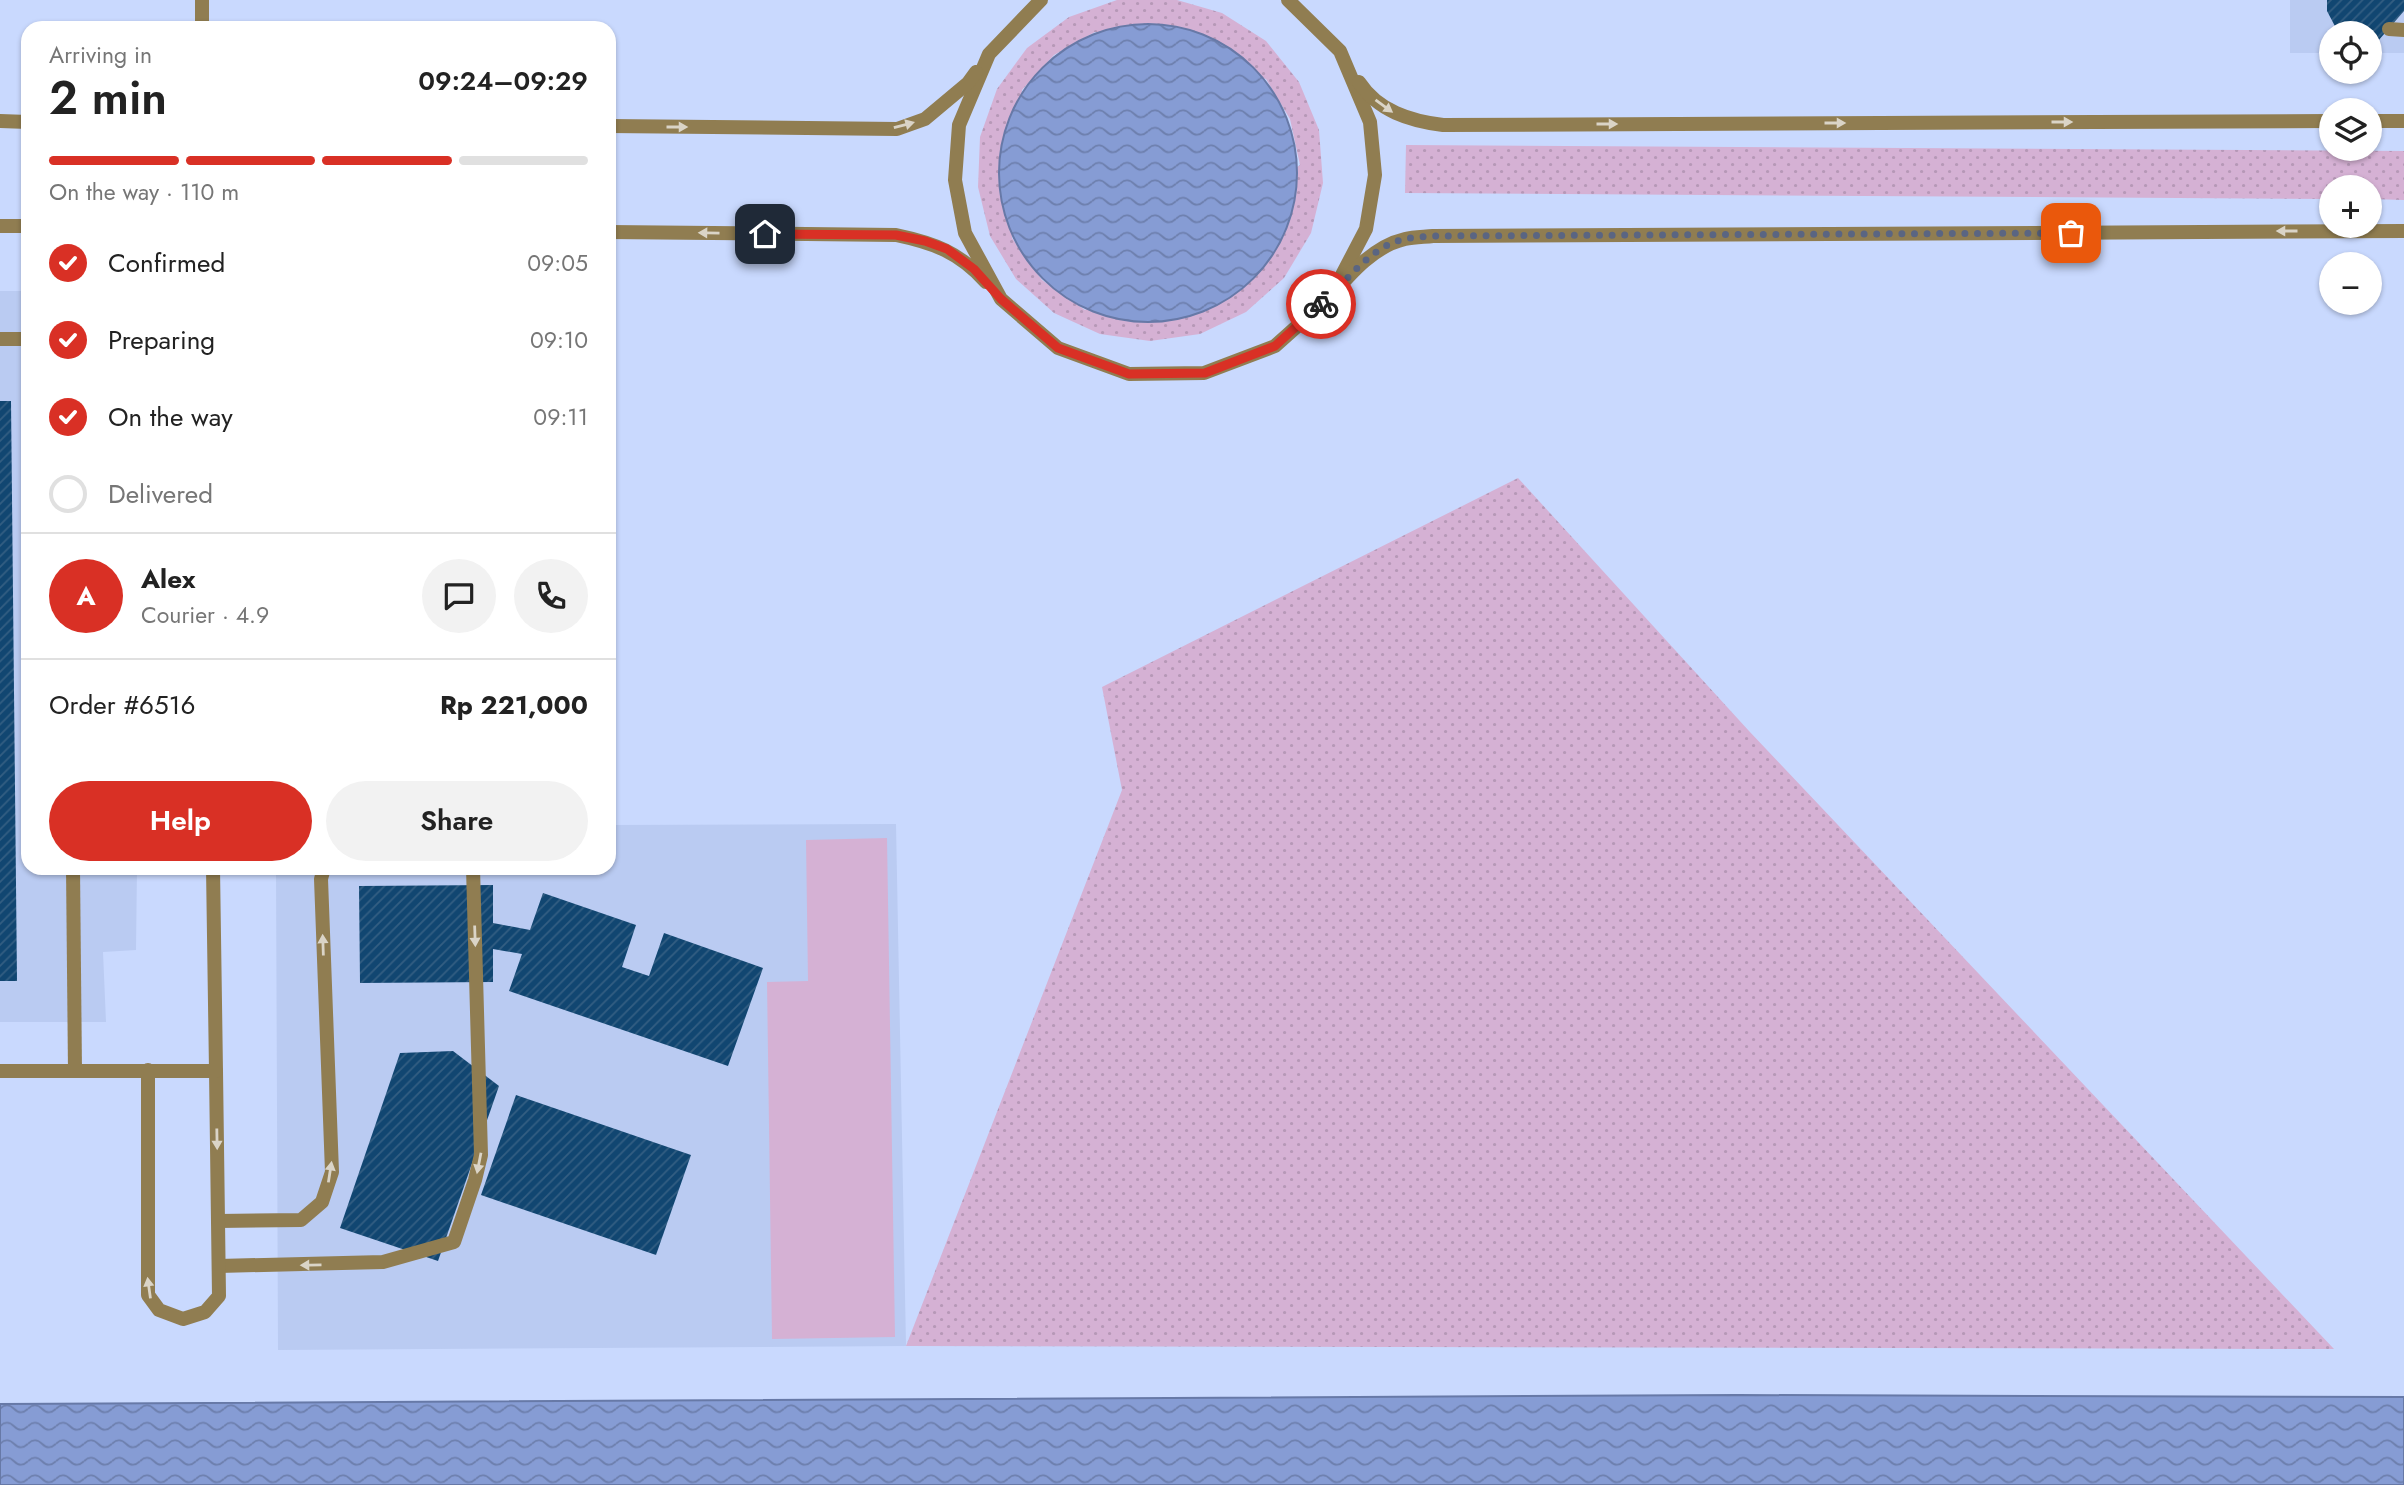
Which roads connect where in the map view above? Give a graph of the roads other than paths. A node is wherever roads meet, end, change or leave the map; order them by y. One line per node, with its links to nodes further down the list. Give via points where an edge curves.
1 (202, 0): 4 (street)
2 (1041, 0): 7 (street)
3 (1288, 0): 8 (street)
4 (202, 21)
5 (2389, 29): 6 (street)
6 (2404, 30)
7 (989, 54): 14 (street, one-way to 7, via 897,129 942,107 968,83); 20 (street, via 959,125 955,180 965,233)
8 (1341, 54): 10 (street, one-way to 10, via 1366,93 1394,114 1443,125); 19 (street, via 1370,122 1375,175 1366,229)
9 (0, 121): 13 (street)
10 (2319, 121)
11 (2382, 121): 12 (street)
12 (2404, 121)
13 (21, 122)
14 (616, 126)
15 (0, 226): 16 (street)
16 (21, 226)
17 (2404, 231): 19 (street, one-way to 19, via 1433,236 1404,239 1385,247 1357,266)
18 (616, 232): 20 (street, one-way to 18, via 974,269 947,249 896,235)
19 (1331, 296): 20 (street, via 1275,346 1205,373 1154,374 1129,374 1058,348)
20 (1001, 299)
21 (0, 339): 22 (street)
22 (21, 339)
23 (73, 875): 29 (street)
24 (213, 875): 30 (street)
25 (322, 875): 31 (street, one-way to 25, via 301,1220 322,1202 332,1172)
26 (473, 875): 32 (street, one-way to 32, via 481,1155 454,1242 383,1262)
27 (148, 1070): 29 (street); 30 (street); 32 (street, one-way to 27, via 219,1296 205,1312 183,1319 159,1310 148,1295)
28 (0, 1071): 29 (street)
29 (75, 1071)
30 (216, 1071): 31 (street, one-way to 31)
31 (218, 1221): 32 (street)
32 (219, 1266)

